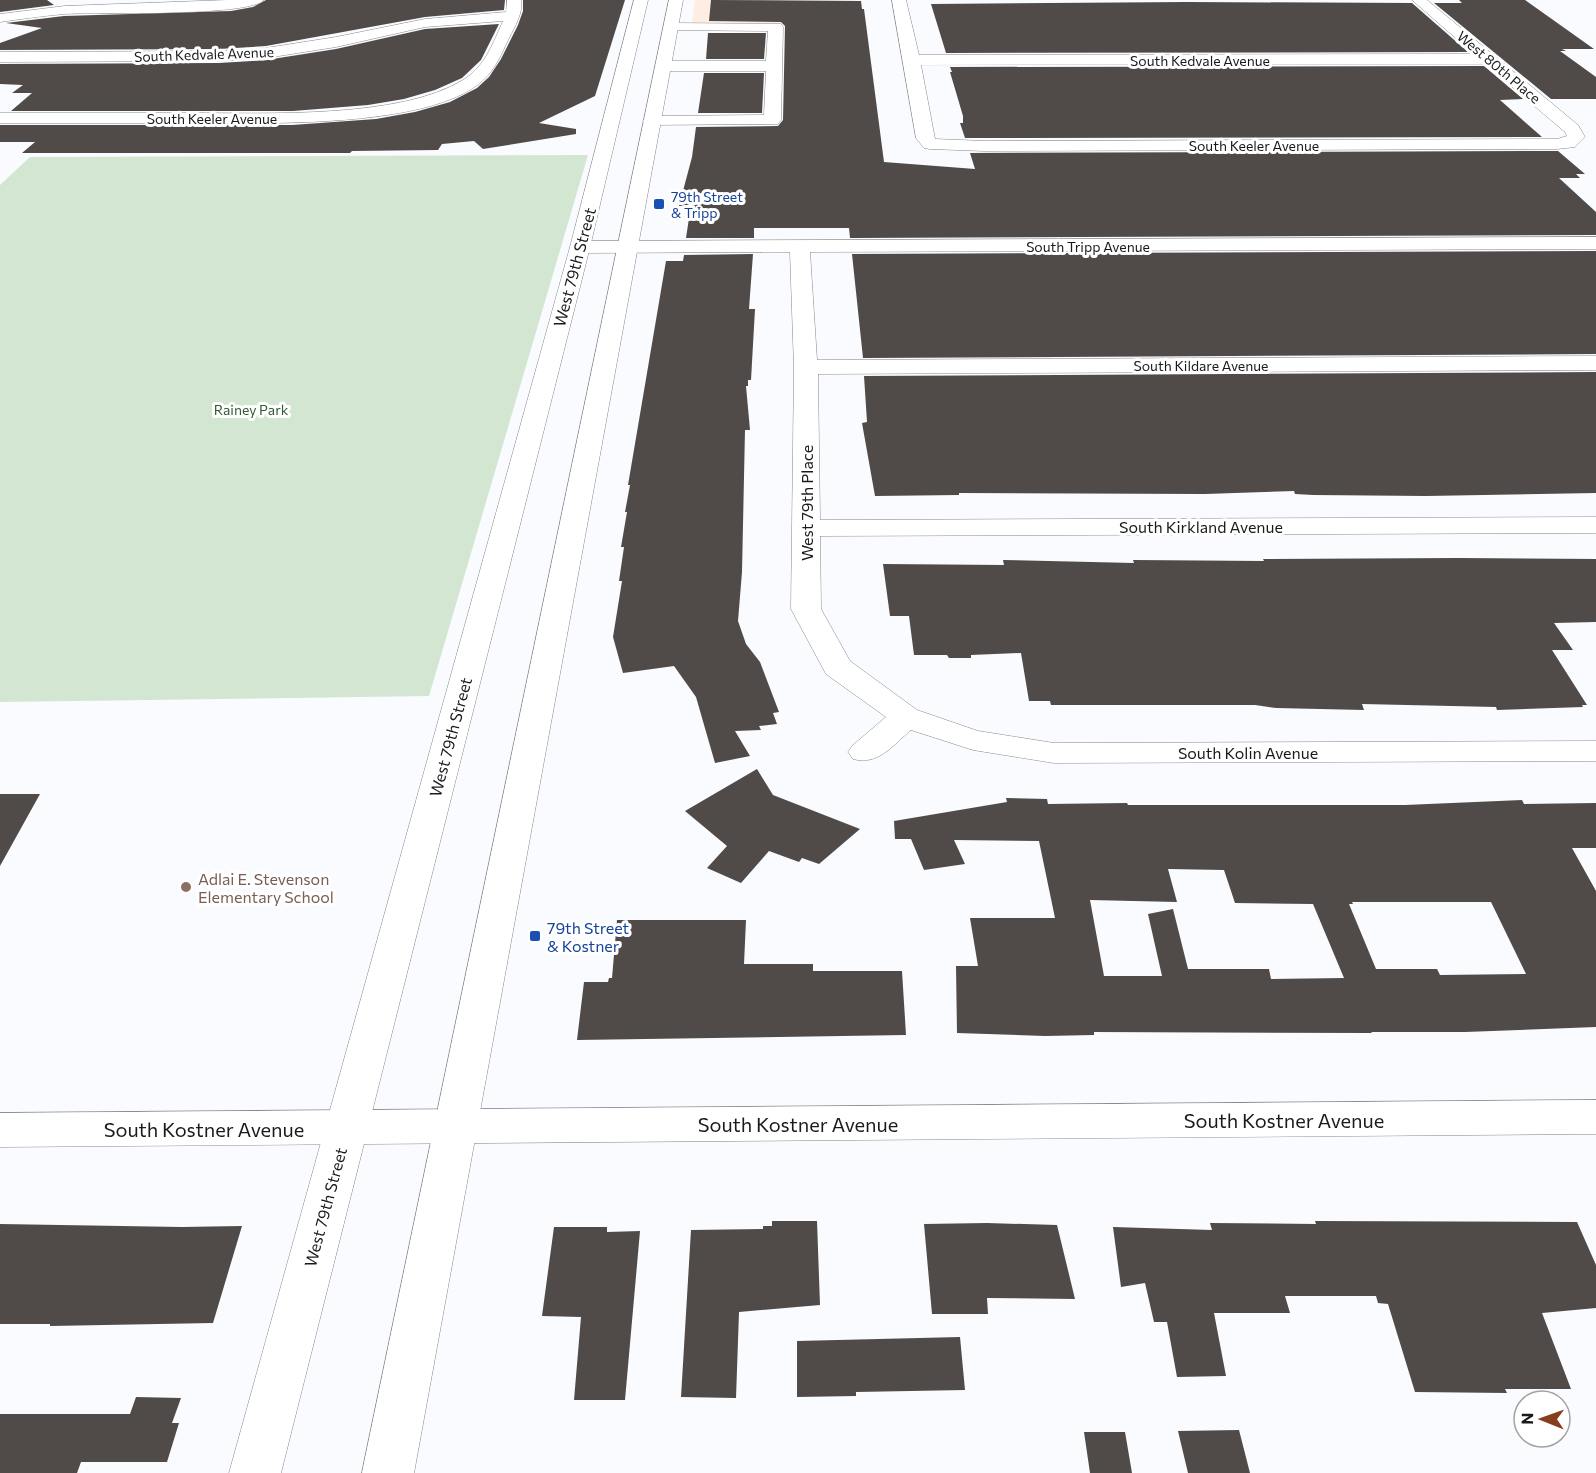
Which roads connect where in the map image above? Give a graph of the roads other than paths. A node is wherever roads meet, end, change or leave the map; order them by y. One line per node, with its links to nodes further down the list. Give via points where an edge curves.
1 (257, 0): 7 (street, via 62,6)
2 (640, 0): 18 (street, West 79th Street)
3 (676, 0): 8 (street)
4 (899, 0): 11 (street)
5 (1419, 0): 10 (street, West 80th Place)
6 (513, 8): 9 (street, South Kedvale Avenue, via 266,53); 14 (street, South Keeler Avenue, via 488,67 447,94 423,102 275,118)
7 (0, 18)
8 (671, 27): 12 (street, via 776,27); 13 (street)
9 (0, 57)
10 (1489, 59): 11 (street, South Kedvale Avenue); 16 (street, West 80th Place, via 1572,129)
11 (912, 60): 16 (street, South Keeler Avenue, via 926,146 1557,144 1569,143)
12 (773, 70): 13 (street); 15 (street, via 772,120)
13 (662, 71): 15 (street)
14 (0, 118)
15 (652, 121): 19 (street)
16 (1576, 137)
17 (1596, 243): 20 (street, South Tripp Avenue)
18 (580, 247): 19 (street, South Tripp Avenue); 30 (street, West 79th Street)
19 (627, 247): 20 (street, South Tripp Avenue); 29 (street)
20 (800, 247): 22 (street, West 79th Place)
21 (1596, 363): 22 (street, South Kildare Avenue)
22 (806, 367): 24 (street, West 79th Place)
23 (1596, 525): 24 (street, South Kirkland Avenue)
24 (807, 528): 25 (street, West 79th Place, via 806,609 837,666)
25 (906, 717): 26 (street); 27 (street, South Kolin Avenue, via 973,740 1054,753)
26 (865, 752)
27 (1596, 752)
28 (1596, 1117): 29 (street, South Kostner Avenue)
29 (454, 1127): 30 (street, South Kostner Avenue); 33 (street)
30 (345, 1128): 31 (street, South Kostner Avenue); 32 (street, West 79th Street)
31 (0, 1130)
32 (255, 1473)
33 (388, 1473)

